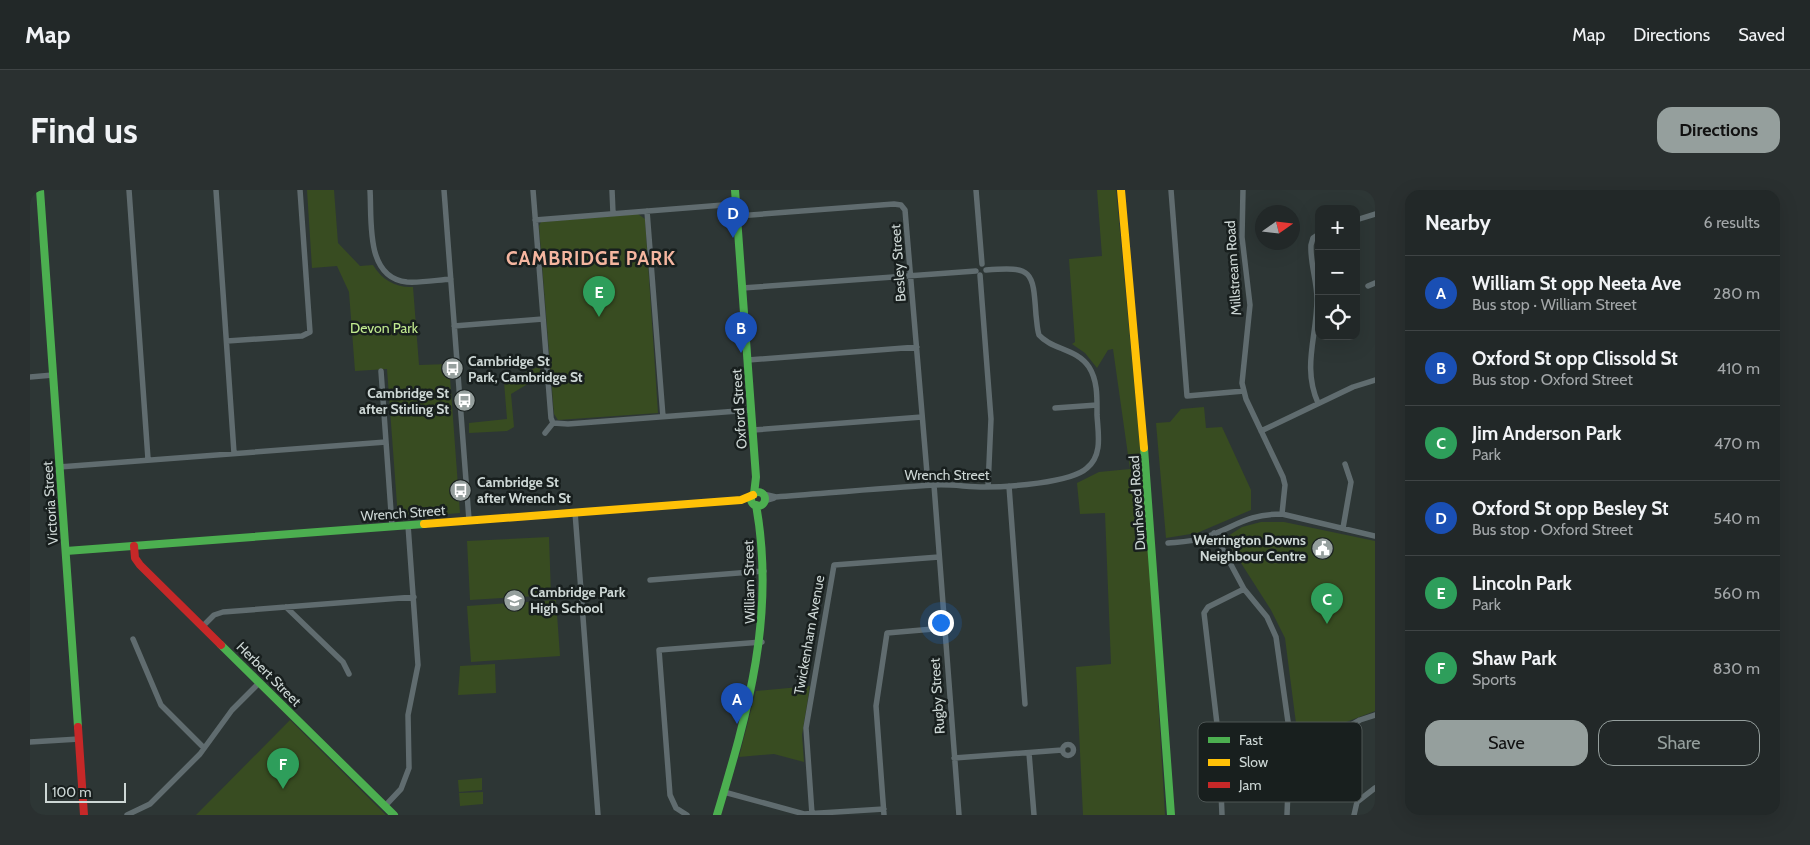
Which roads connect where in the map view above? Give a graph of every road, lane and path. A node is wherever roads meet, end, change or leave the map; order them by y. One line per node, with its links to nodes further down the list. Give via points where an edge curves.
1 (40, 190): 35 (street, Victoria Street)
2 (129, 190): 51 (street)
3 (216, 190): 31 (street)
4 (300, 190): 31 (street, via 310,332 306,335)
5 (370, 190): 25 (street, via 374,251 383,269 394,278 407,282)
6 (444, 190): 25 (street)
7 (533, 190): 20 (street)
8 (612, 190): 16 (street)
9 (735, 190): 14 (street, Oxford Street)
10 (976, 190): 22 (street)
11 (1121, 190): 109 (street, Dunheved Road, via 1151,521)
12 (1171, 190): 38 (street, via 1187,396)
13 (1243, 190): 38 (street, Millstream Road, via 1242,237 1250,306 1242,370)
14 (736, 204): 15 (street); 18 (street, Oxford Street)
15 (647, 211): 16 (street); 43 (street)
16 (613, 213): 20 (street)
17 (1375, 214): 19 (street)
18 (737, 216): 24 (street, Besley Street, via 901,205 907,215); 28 (street, Oxford Street)
19 (1360, 219)
20 (536, 220): 29 (street)
21 (1315, 240): 39 (street, via 1311,245 1317,306 1309,369)
22 (984, 267): 23 (street, via 977,266); 23 (street, via 985,274); 40 (street, via 1017,268 1029,275 1034,285 1039,335 1075,353 1088,366 1096,382)
23 (978, 273): 24 (street); 56 (street, via 991,419)
24 (912, 276): 28 (street); 32 (street, Besley Street)
25 (450, 279): 30 (street)
26 (1375, 283): 27 (street)
27 (1368, 286)
28 (742, 288): 33 (street, Oxford Street)
29 (543, 319): 30 (street); 45 (street)
30 (454, 326): 60 (street)
31 (227, 341): 50 (street)
32 (917, 347): 33 (street); 44 (street, Besley Street)
33 (748, 360): 42 (street, Oxford Street)
34 (381, 371): 49 (street)
35 (53, 375): 36 (street); 53 (street, Victoria Street)
36 (30, 377)
37 (1375, 380): 39 (street)
38 (1244, 391): 47 (street, Millstream Road)
39 (1318, 404): 47 (street)
40 (1097, 405): 41 (street); 55 (street, Wrench Street, via 1098,450 1086,470 1048,481)
41 (1055, 408)
42 (751, 410): 43 (street); 46 (street, Oxford Street)
43 (663, 417): 45 (street)
44 (922, 417): 46 (street); 54 (street, Besley Street)
45 (553, 423): 48 (street)
46 (753, 430): 57 (street, Oxford Street)
47 (1261, 431): 59 (street, Millstream Road, via 1284,481)
48 (545, 433)
49 (386, 442): 50 (street); 62 (street)
50 (234, 453): 51 (street)
51 (148, 460): 53 (street)
52 (1345, 464): 63 (street, via 1351,482)
53 (59, 467): 68 (street, Victoria Street)
54 (931, 485): 56 (street, Wrench Street); 57 (street, Wrench Street); 69 (street, Rugby Street)
55 (1009, 486): 56 (street, Wrench Street); 81 (street)
56 (988, 487)
57 (758, 498): 58 (street, Wrench Street); 70 (street, William Street)
58 (575, 512): 60 (street, Wrench Street); 104 (street)
59 (1282, 514): 63 (street); 64 (street, via 1248,517)
60 (469, 520): 61 (street, Wrench Street)
61 (408, 525): 62 (street, Wrench Street); 73 (street)
62 (392, 526): 67 (street, Wrench Street)
63 (1343, 528): 65 (street)
64 (1214, 534): 66 (street); 72 (street)
65 (1375, 536)
66 (1168, 543)
67 (134, 546): 68 (street, Wrench Street); 75 (street, Herbert Street, via 138,562)
68 (66, 551): 86 (street, Victoria Street)
69 (939, 557): 76 (street, Rugby Street); 100 (street, Twickenham Avenue, via 834,565 806,728)
70 (764, 571): 71 (street); 78 (street, William Street)
71 (650, 580)
72 (1244, 589): 83 (street, via 1208,607 1204,613); 84 (street, via 1267,617 1276,636)
73 (414, 597): 74 (street); 98 (street, via 418,666 408,715 410,765 401,789)
74 (286, 607): 75 (street, via 220,612); 79 (street, via 343,662)
75 (203, 626): 80 (street, Herbert Street)
76 (945, 628): 91 (street, Rugby Street); 99 (street, via 887,633 876,706)
77 (133, 639): 88 (street, via 160,705)
78 (762, 642): 93 (street, William Street); 105 (street, via 659,650 670,795 676,808)
79 (349, 674)
80 (260, 682): 88 (street, via 232,710); 98 (street, Herbert Street)
81 (1025, 704)
82 (1375, 715): 85 (street)
83 (1217, 722)
84 (1288, 722)
85 (1356, 722)
86 (79, 739): 87 (street); 101 (street, Victoria Street)
87 (30, 742)
88 (204, 748): 102 (street, via 150,804)
89 (1062, 750): 90 (street)
90 (1029, 753): 91 (street); 108 (street)
91 (954, 758): 107 (street, Rugby Street)
92 (1375, 788): 94 (street)
93 (724, 792): 100 (street, via 795,813); 106 (street, William Street)
94 (1362, 798)
95 (1221, 802): 110 (street)
96 (1287, 802): 111 (street)
97 (1357, 802): 112 (street)
98 (385, 806): 103 (street, Herbert Street)
99 (884, 812): 100 (street)
100 (812, 814)
101 (84, 815)
102 (127, 815)
103 (394, 815)
104 (598, 815)
105 (687, 815)
106 (717, 815)
107 (959, 815)
108 (1034, 815)
109 (1171, 815)
110 (1222, 815)
111 (1287, 815)
112 (1354, 815)

